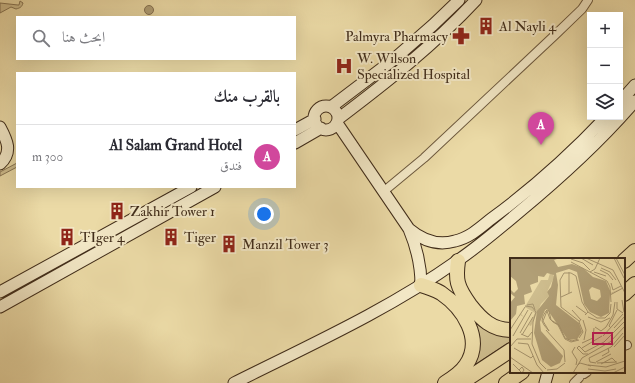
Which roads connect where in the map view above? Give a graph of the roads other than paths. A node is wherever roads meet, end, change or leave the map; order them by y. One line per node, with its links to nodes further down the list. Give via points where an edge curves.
1 (459, 0): 9 (main road, via 393,60)
2 (466, 0): 5 (main road, via 456,12)
3 (476, 0): 5 (main road)
4 (588, 0): 19 (street, via 577,14 480,106)
5 (458, 19): 11 (main road, via 406,66)
6 (635, 84): 7 (main road)
7 (623, 98)
8 (635, 101): 23 (main road, via 559,178)
9 (331, 107): 11 (main road, via 336,112); 12 (main road, via 325,106 316,112)
10 (603, 120): 20 (main road, via 528,191 465,238 448,243 436,242 424,239)
11 (337, 121): 12 (main road, via 332,128 325,129); 19 (main road)
12 (318, 124): 14 (main road); 15 (main road)
13 (0, 127): 16 (main road, via 8,147)
14 (296, 130)
15 (296, 142)
16 (0, 164)
17 (189, 188): 26 (main road)
18 (213, 188): 28 (main road)
19 (384, 192): 20 (main road)
20 (409, 229): 25 (main road, via 419,255)
21 (635, 251): 22 (highway)
22 (625, 260)
23 (458, 261): 25 (main road); 29 (highway, via 457,274 466,300 484,321 501,329)
24 (635, 284): 27 (highway)
25 (421, 285): 33 (main road, via 371,314); 34 (highway, via 435,290 451,301 464,317 472,334 473,345 468,362 462,371)
26 (0, 292)
27 (625, 293)
28 (0, 307)
29 (510, 330)
30 (510, 351): 35 (highway)
31 (521, 373): 36 (highway)
32 (548, 373): 37 (main road)
33 (234, 383)
34 (445, 383)
35 (461, 383)
36 (506, 383)
37 (545, 383)

